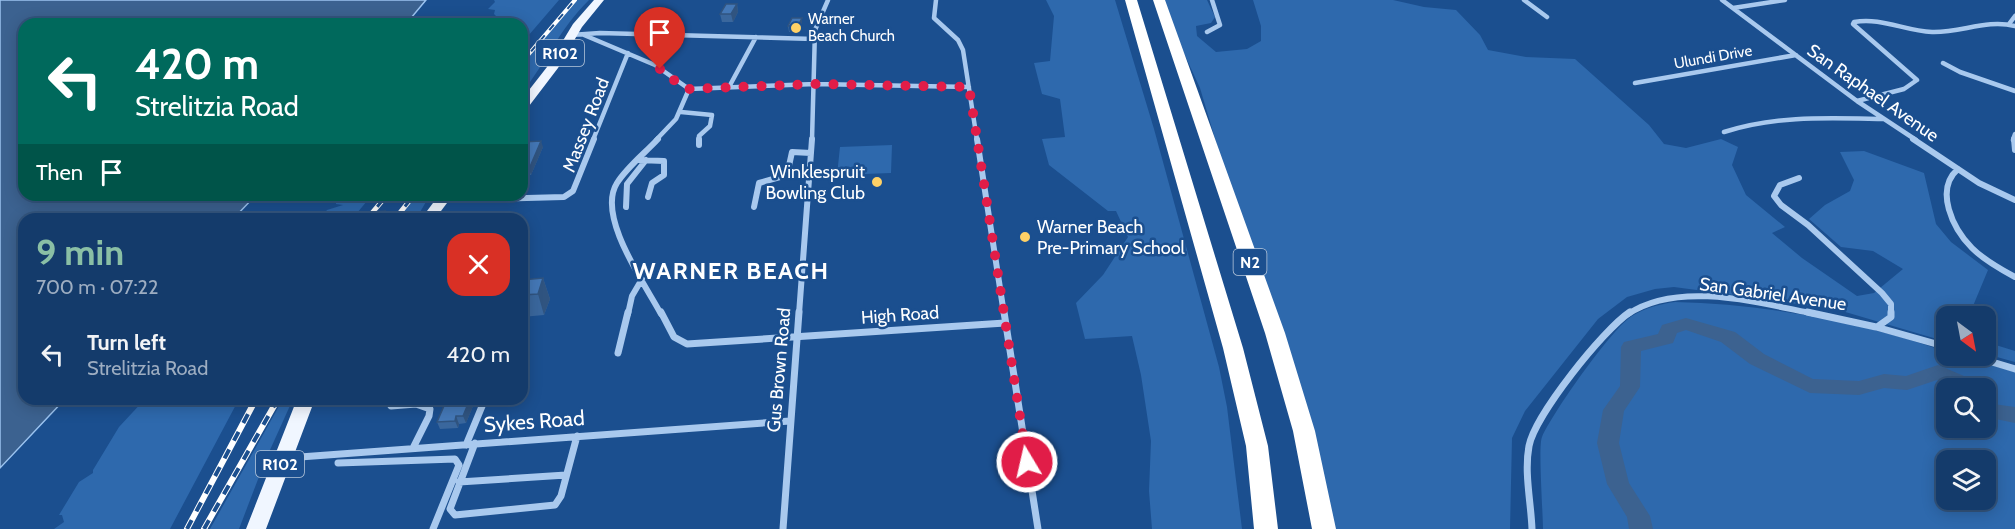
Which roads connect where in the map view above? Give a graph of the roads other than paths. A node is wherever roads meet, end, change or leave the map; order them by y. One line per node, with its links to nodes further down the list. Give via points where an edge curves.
1 (599, 0): 16 (main road, R102)
2 (828, 0): 19 (street, Gus Brown Road)
3 (936, 0): 26 (street, via 934,18 962,47)
4 (1131, 0): 77 (highway, N2, via 1233,348 1257,447)
5 (1159, 0): 78 (highway, N2, via 1275,333 1304,431)
6 (1212, 0): 15 (street, via 1220,25)
7 (1524, 0): 12 (street)
8 (1722, 0): 10 (street, San Raphael Avenue)
9 (1785, 0): 10 (street)
10 (1733, 8): 21 (street, San Raphael Avenue)
11 (2015, 16): 13 (street)
12 (1547, 17)
13 (2008, 24): 14 (street); 30 (street, via 1995,22 1934,33 1854,22 1917,80 1904,88)
14 (2015, 26)
15 (1207, 32)
16 (571, 35): 17 (street); 29 (main road, R102)
17 (584, 35): 18 (street); 20 (street)
18 (756, 37): 19 (street); 25 (street)
19 (814, 39): 24 (street, Gus Brown Road)
20 (628, 53): 27 (street, via 655,65); 42 (street, Massey Road, via 577,187 560,198)
21 (1796, 55): 23 (street, Ulundi Drive); 30 (street, San Raphael Avenue)
22 (1943, 63): 28 (street)
23 (1635, 82)
24 (815, 84): 25 (street); 26 (street); 37 (street, Gus Brown Road)
25 (729, 87): 27 (street)
26 (969, 87): 50 (street)
27 (689, 89): 31 (street)
28 (2015, 91)
29 (528, 99)
30 (1857, 101): 32 (street, San Raphael Avenue)
31 (681, 112): 35 (street, via 712,115 710,126 699,136); 38 (street)
32 (1884, 119): 33 (street, via 1773,118); 39 (street, San Raphael Avenue)
33 (1724, 132)
34 (2015, 134): 36 (street)
35 (699, 145)
36 (2015, 150)
37 (811, 153): 46 (street, via 792,152 787,176 759,183); 52 (street, Gus Brown Road)
38 (642, 160): 41 (street, via 664,161 664,175 652,183); 45 (street, via 627,184); 49 (street, via 614,189 610,204 618,233)
39 (1958, 169): 43 (street, San Raphael Avenue); 48 (street, via 1946,184 1957,230 1969,246)
40 (1799, 177): 51 (street, via 1780,185 1774,196 1891,304 1891,317)
41 (648, 197)
42 (528, 198)
43 (2015, 200)
44 (442, 201): 47 (main road)
45 (626, 207)
46 (754, 207)
47 (433, 213)
48 (2015, 278)
49 (642, 279): 52 (street, High Road, via 680,342); 54 (street, via 632,296)
50 (1005, 322): 52 (street, High Road); 76 (street)
51 (1876, 327): 53 (street, San Gabriel Avenue); 79 (street, San Gabriel Avenue, via 1816,313 1697,298 1660,300 1632,311 1614,324 1593,349 1536,426 1529,445)
52 (797, 336): 62 (street, Gus Brown Road)
53 (1936, 344)
54 (618, 353)
55 (1996, 363): 56 (street)
56 (2015, 369)
57 (304, 405): 69 (main road, R102)
58 (388, 405): 59 (street)
59 (404, 405)
60 (427, 405): 67 (street, via 429,416)
61 (482, 405): 65 (street)
62 (790, 420): 63 (street, Sykes Road); 75 (street, Gus Brown Road)
63 (577, 436): 64 (street, Sykes Road); 71 (street)
64 (475, 443): 65 (street, Sykes Road); 72 (street)
65 (466, 444): 66 (street, Sykes Road)
66 (427, 447): 67 (street, Sykes Road); 68 (street)
67 (413, 448): 69 (street, Sykes Road)
68 (423, 460): 70 (street); 74 (street, via 450,458 459,465)
69 (281, 462): 73 (main road, R102)
70 (338, 463)
71 (566, 475): 72 (street); 72 (street, via 555,505 455,515 450,508)
72 (459, 482)
73 (255, 529)
74 (433, 529)
75 (783, 529)
76 (1038, 529)
77 (1266, 529)
78 (1324, 529)
79 (1532, 529)

